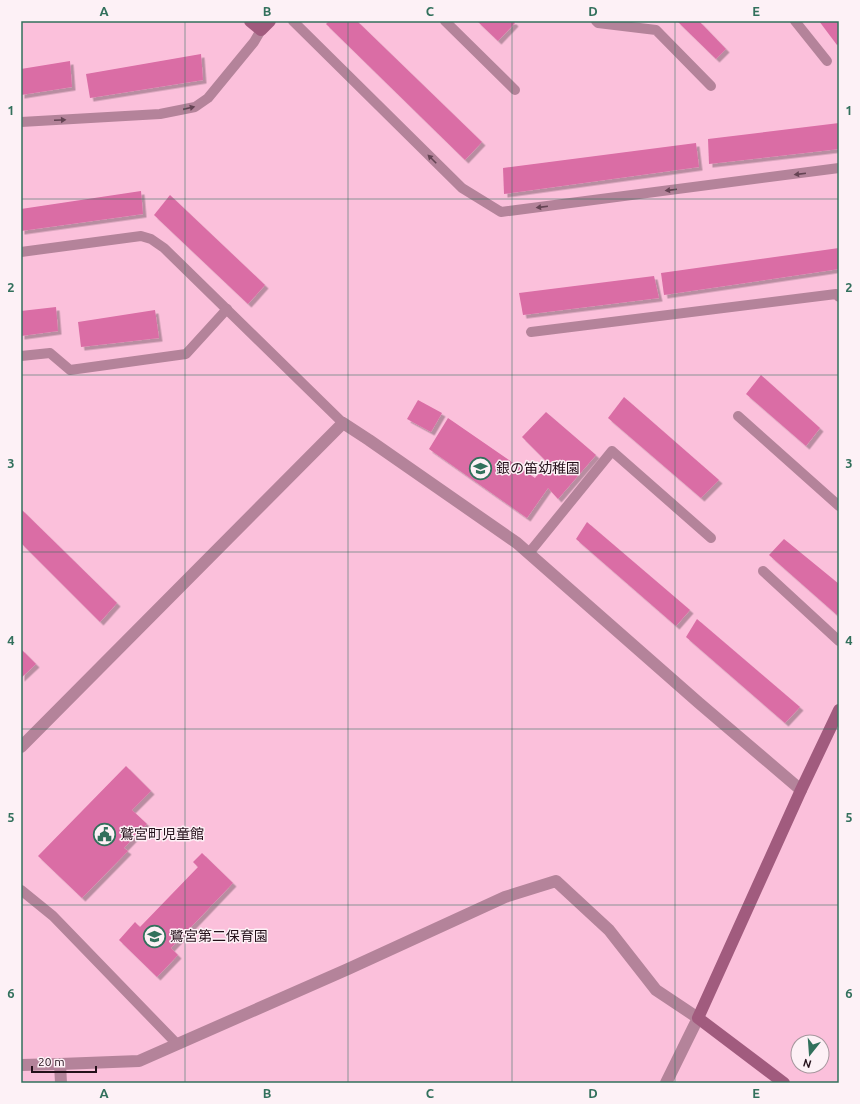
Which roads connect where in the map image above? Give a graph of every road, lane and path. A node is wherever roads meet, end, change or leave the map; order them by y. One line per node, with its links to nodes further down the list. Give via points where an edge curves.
1 (250, 21): 7 (street)
2 (270, 21): 7 (street)
3 (293, 21): 12 (lane, one-way to 3, via 501,212 462,188)
4 (445, 21): 10 (lane)
5 (596, 21): 9 (lane, via 656,30)
6 (795, 21): 8 (lane)
7 (261, 30): 11 (lane, one-way to 7, via 160,114 195,107 208,98)
8 (827, 61)
9 (712, 86)
10 (515, 90)
11 (21, 122)
12 (839, 168)
13 (21, 252): 15 (lane, via 140,236 151,239 164,248)
14 (839, 298): 16 (lane, via 836,294)
15 (227, 309): 17 (lane, via 186,354 70,370 50,353); 19 (lane)
16 (531, 332)
17 (21, 356)
18 (738, 416): 20 (lane)
19 (343, 423): 22 (street); 26 (street)
20 (839, 506)
21 (711, 538): 22 (lane, via 612,452)
22 (529, 553): 27 (street, via 699,704)
23 (763, 571): 24 (lane)
24 (839, 641)
25 (839, 710): 27 (street)
26 (21, 747)
27 (801, 790): 29 (street)
28 (21, 890): 30 (lane, via 53,916)
29 (698, 1018): 30 (street, via 656,990 609,930 556,881 505,897); 34 (street); 35 (street)
30 (177, 1044): 31 (street, via 139,1061)
31 (60, 1064): 32 (street); 33 (street)
32 (21, 1065)
33 (61, 1083)
34 (666, 1083)
35 (784, 1083)

